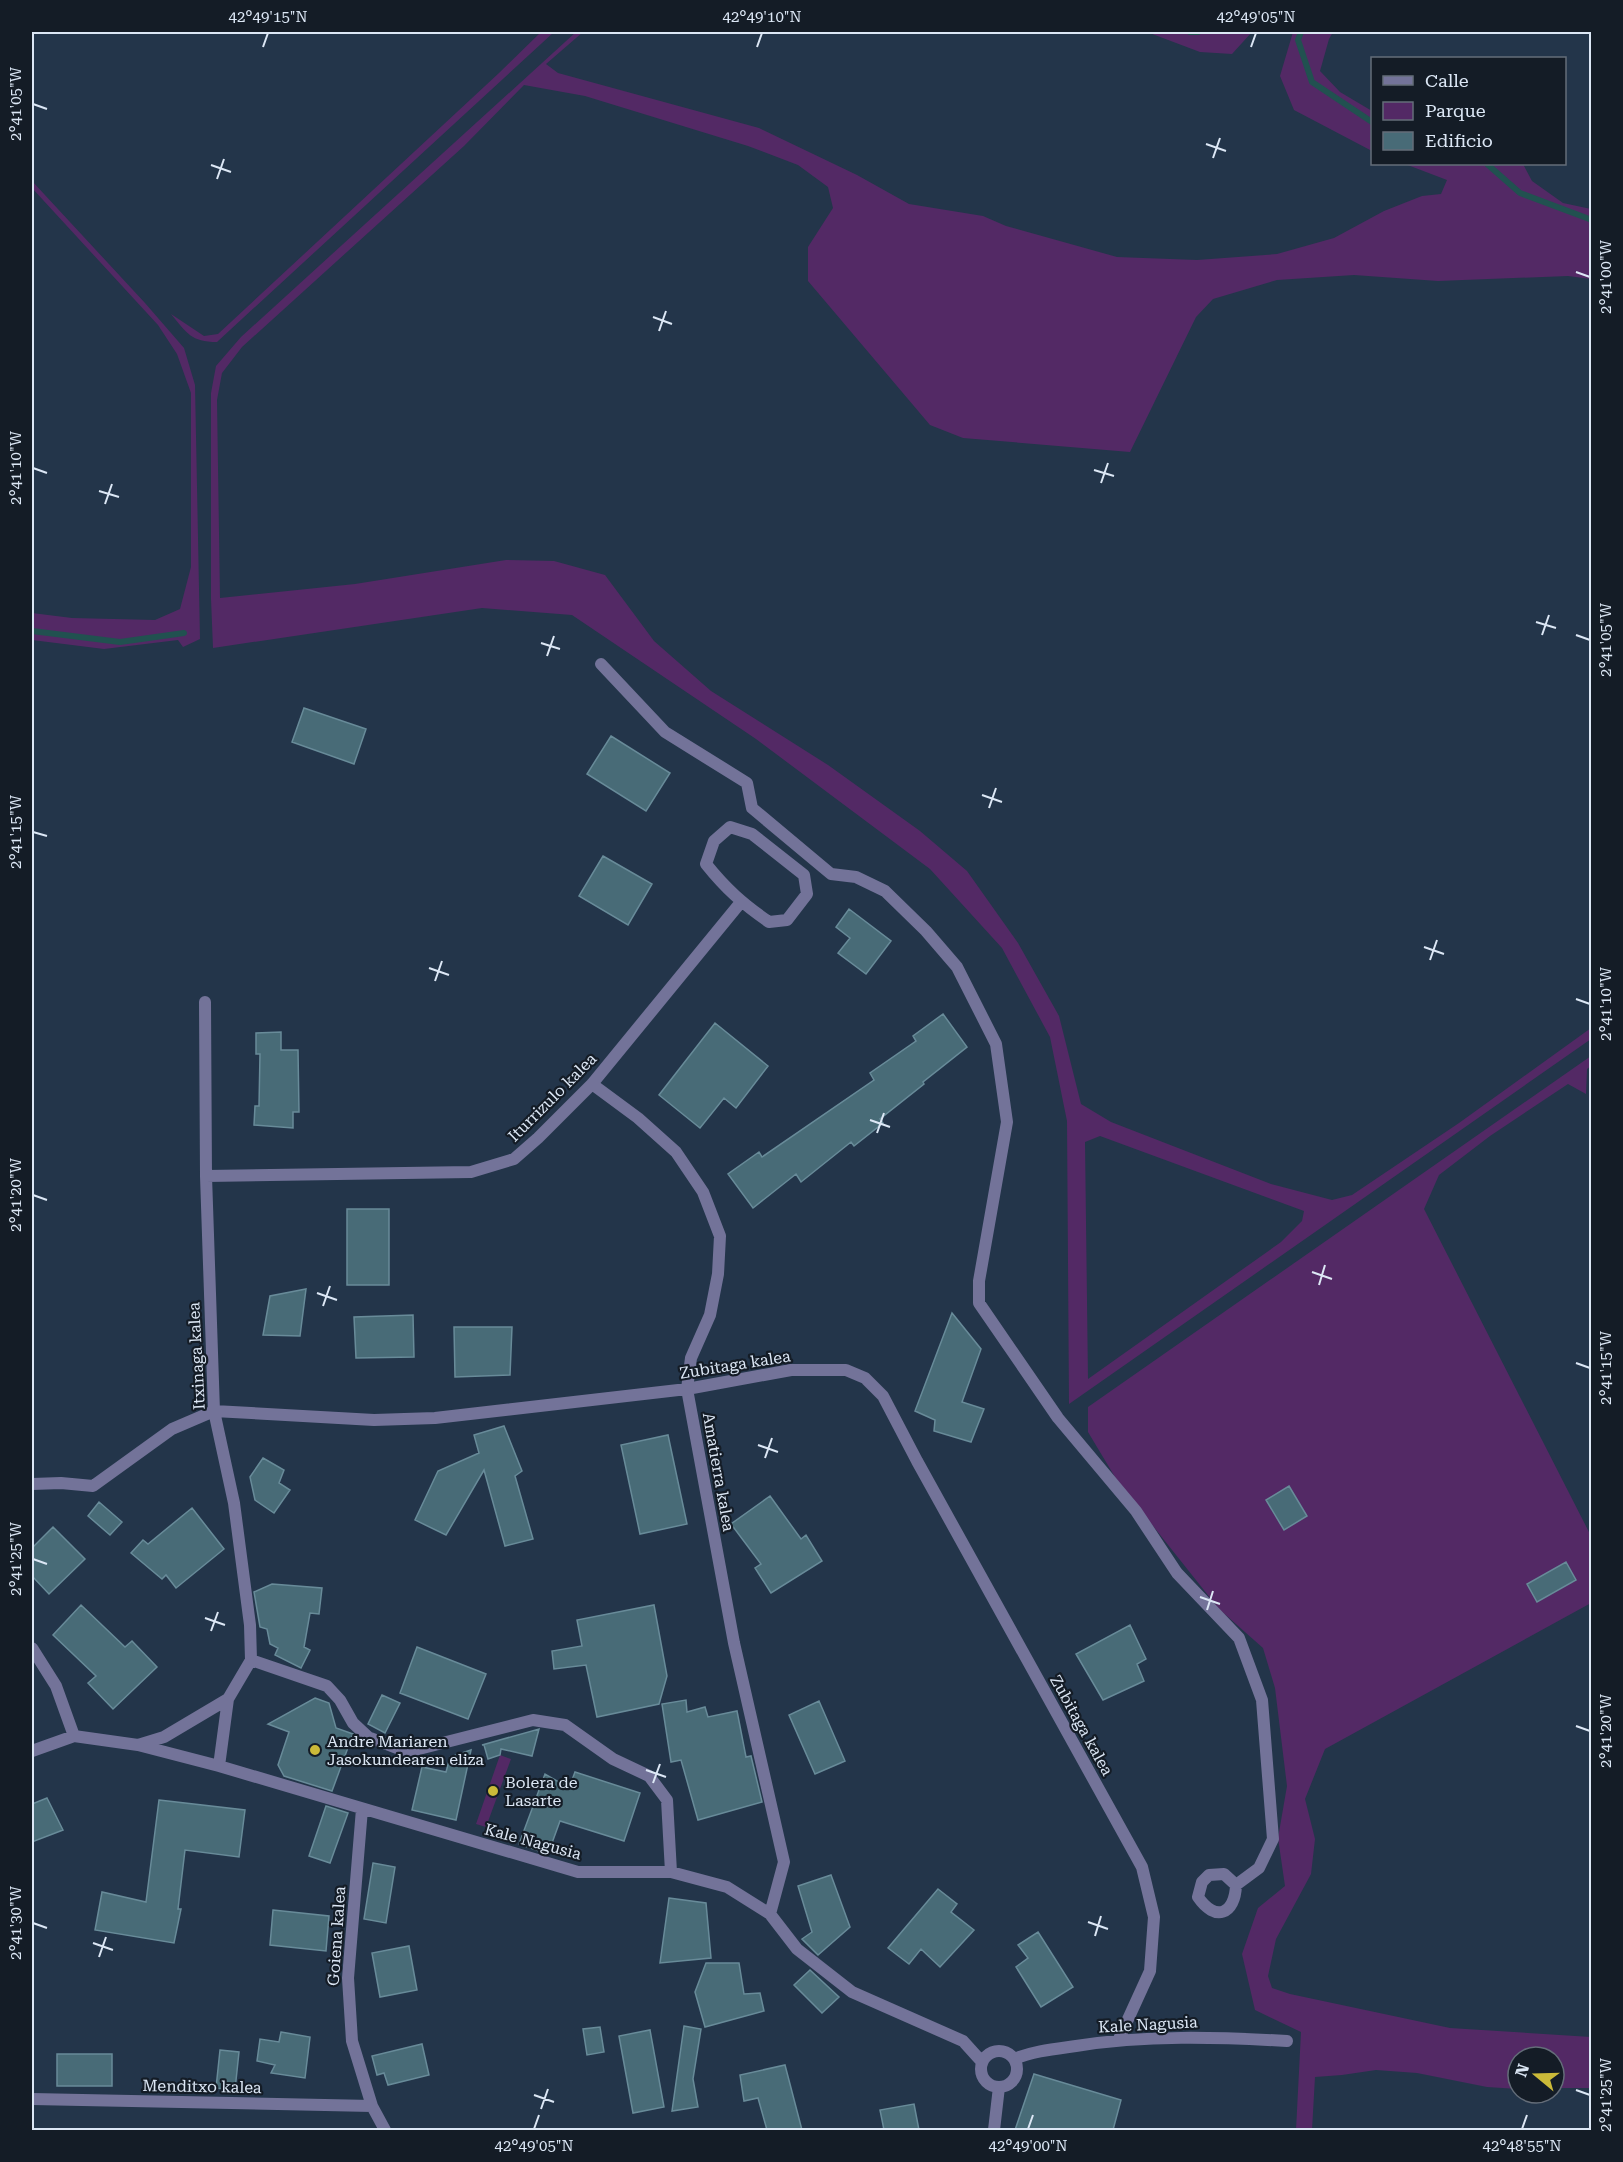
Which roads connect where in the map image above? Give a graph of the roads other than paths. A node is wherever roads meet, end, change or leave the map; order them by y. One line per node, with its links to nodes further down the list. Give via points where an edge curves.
1 (601, 664): 18 (street, via 665,732 747,783 752,808 831,874 856,877 885,891 957,967 996,1044 1007,1122 979,1281 979,1303 1058,1418 1136,1511 1177,1573 1239,1638 1262,1700 1273,1839 1259,1868)
2 (741, 902): 2 (street, via 769,922 787,920 807,894 804,875 752,834 730,827 714,842 706,864); 4 (street, Iturrizulo kalea)
3 (205, 1002): 5 (street, Itxinaga kalea)
4 (592, 1084): 5 (street, Iturrizulo kalea, via 514,1159 471,1172); 6 (street, Amatierra kalea, via 676,1152 703,1192 720,1236 710,1315 691,1358)
5 (206, 1176): 7 (street, Itxinaga kalea)
6 (687, 1389): 7 (street, Zubitaga kalea, via 435,1418); 19 (street, Amatierra kalea, via 734,1643 784,1862); 20 (street, Zubitaga kalea, via 791,1370 846,1370 865,1378 883,1396 1142,1867 1154,1917 1150,1971)
7 (214, 1411): 8 (street, Zubitaga kalea, via 171,1429 93,1486); 10 (street, Itxinaga kalea, via 234,1503)
8 (32, 1484)
9 (32, 1647): 12 (street, via 56,1686)
10 (251, 1660): 11 (street); 17 (street, via 327,1686 368,1737 407,1752 533,1720 566,1725 613,1759 649,1776 667,1800)
11 (228, 1699): 13 (street, via 164,1737); 15 (street)
12 (74, 1736): 13 (street, Kale Nagusia); 14 (street, Kale Nagusia)
13 (138, 1745): 15 (street, Kale Nagusia)
14 (32, 1751)
15 (219, 1766): 16 (street, Kale Nagusia)
16 (362, 1809): 17 (street, Kale Nagusia, via 578,1872); 26 (street, Goiena kalea, via 348,1978 352,2041)
17 (671, 1872): 19 (street, Kale Nagusia, via 728,1887)
18 (1236, 1884)
19 (770, 1914): 23 (street, Kale Nagusia, via 798,1949 852,1992 963,2041)
20 (1119, 2039): 21 (street, Kale Nagusia, via 1233,2038); 22 (street, Kale Nagusia, via 1029,2052)
21 (1287, 2042)
22 (1014, 2059): 23 (street, via 997,2051); 24 (street, via 1015,2078)
23 (982, 2062): 24 (street, via 984,2080)
24 (999, 2087): 28 (street)
25 (32, 2099): 26 (street, Menditxo kalea)
26 (372, 2106): 27 (street, Goiena kalea)
27 (385, 2130)
28 (994, 2130)

